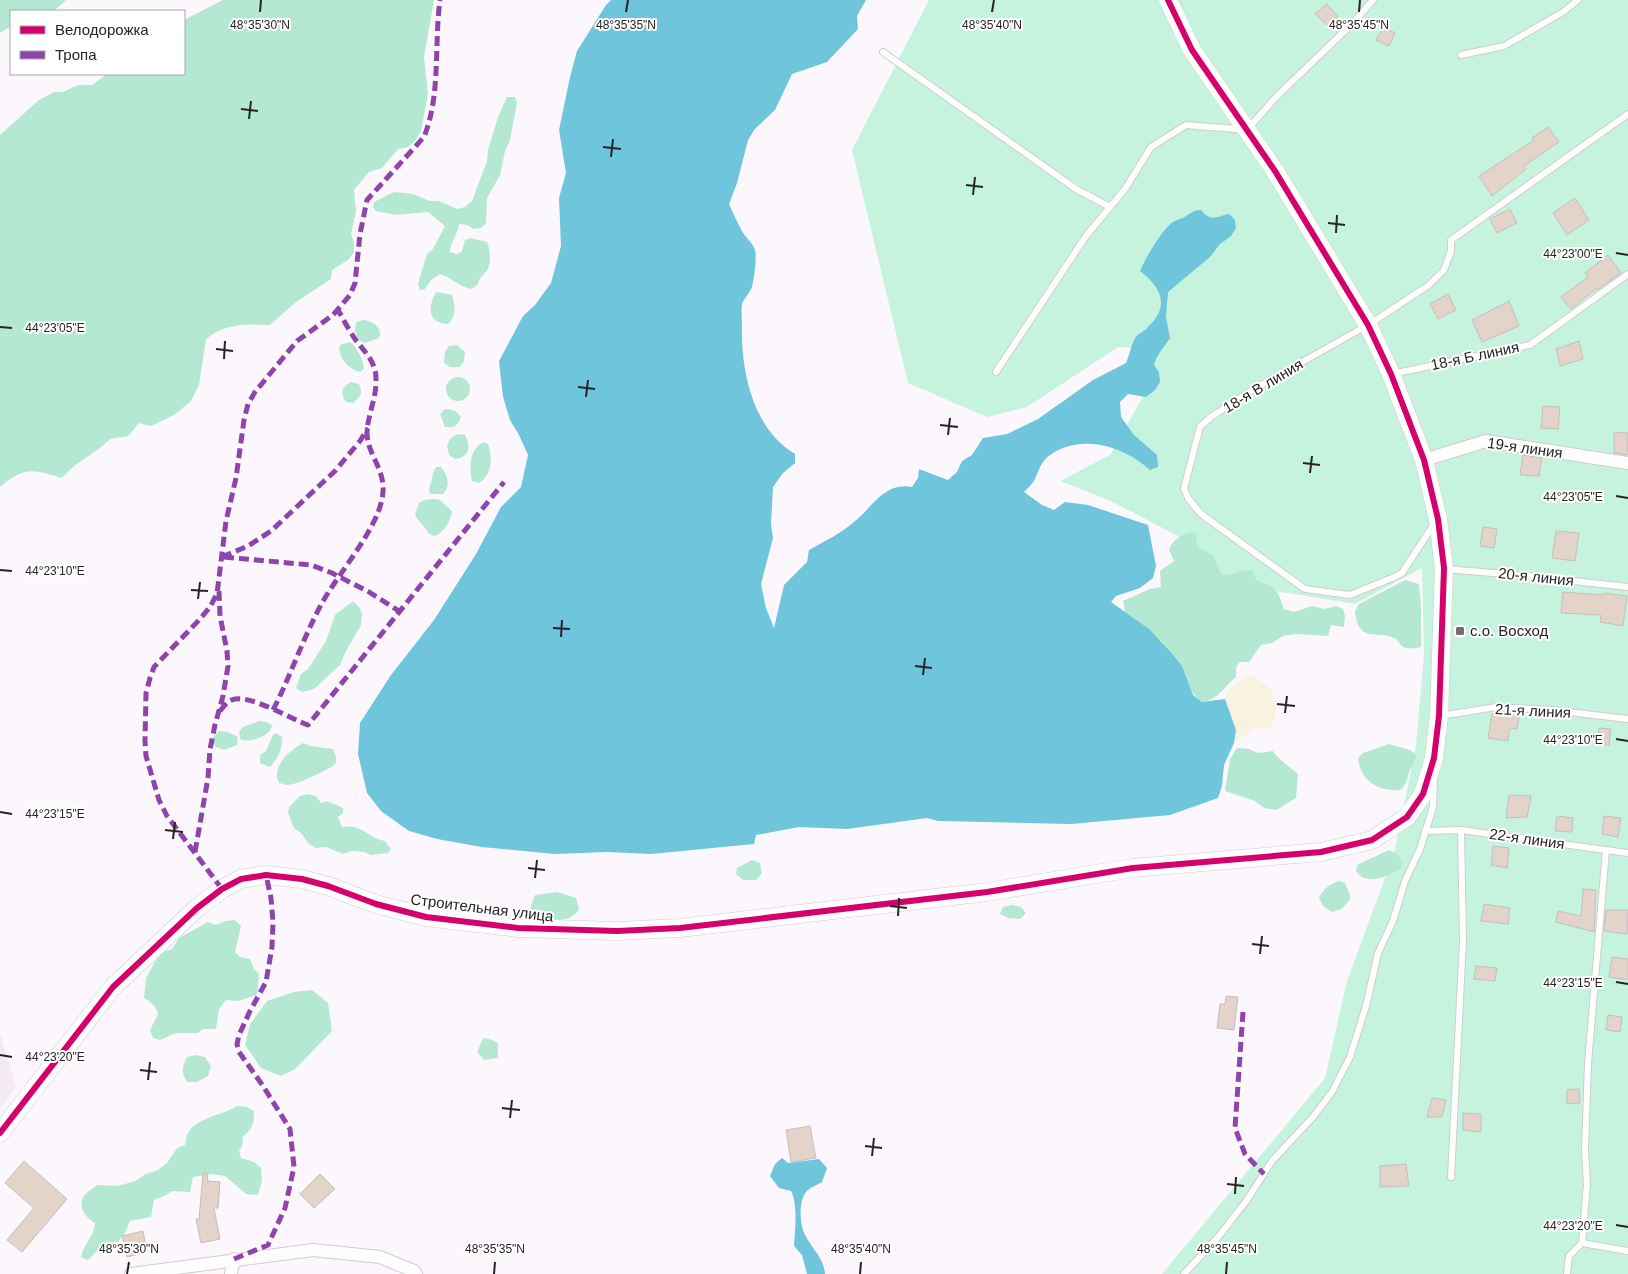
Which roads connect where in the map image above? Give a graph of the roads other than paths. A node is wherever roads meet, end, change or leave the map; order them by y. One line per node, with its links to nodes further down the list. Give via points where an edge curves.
1 (1168, 0): 7 (street, Строительная улица, via 1192,50)
2 (1373, 0): 7 (lane)
3 (1578, 0): 5 (lane, via 1504,46)
4 (883, 52): 8 (lane, via 1076,189)
5 (1461, 55)
6 (1628, 114): 10 (lane, 18-я В линия, via 1452,240 1444,270)
7 (1247, 130): 8 (lane, via 1186,125 1151,147); 10 (street, Строительная улица)
8 (1110, 207): 11 (lane, via 1086,236)
9 (1628, 274): 12 (lane, 18-я Б линия, via 1530,345)
10 (1368, 325): 12 (street, Строительная улица); 15 (lane, 18-я В линия, via 1249,392 1211,418 1200,428 1184,488 1201,514 1305,589 1350,595 1402,573)
11 (996, 372)
12 (1391, 374): 13 (street, Строительная улица)
13 (1424, 460): 14 (street, 19-я линия, via 1486,440); 15 (street, Строительная улица)
14 (1628, 463)
15 (1438, 519): 16 (street, Строительная улица)
16 (1444, 568): 17 (lane, 20-я линия); 18 (street, Строительная улица)
17 (1628, 587)
18 (1439, 716): 19 (lane, 21-я линия, via 1496,707); 20 (street, Строительная улица)
19 (1628, 719)
20 (1434, 758): 22 (lane, via 1433,807); 25 (street, Строительная улица, via 1423,794 1407,817 1372,840 1321,852 1133,868 988,892 716,925 617,931 518,928 426,917 285,876 241,879 196,908 113,987)
21 (1461, 830): 22 (lane, 22-я линия); 23 (lane, 22-я линия); 26 (lane, via 1463,940)
22 (1425, 831): 33 (lane, via 1378,953 1350,1057 1332,1092 1272,1161 1219,1236)
23 (1606, 850): 24 (lane, 22-я линия); 27 (lane, via 1588,1063 1587,1184)
24 (1628, 853)
25 (0, 1133)
26 (1451, 1177)
27 (1582, 1243): 28 (lane); 34 (lane, via 1569,1256)
28 (1628, 1251)
29 (234, 1260): 30 (street); 31 (street); 32 (street, via 313,1250 380,1257 414,1270)
30 (131, 1274)
31 (231, 1274)
32 (416, 1274)
33 (1184, 1274)
34 (1567, 1274)

